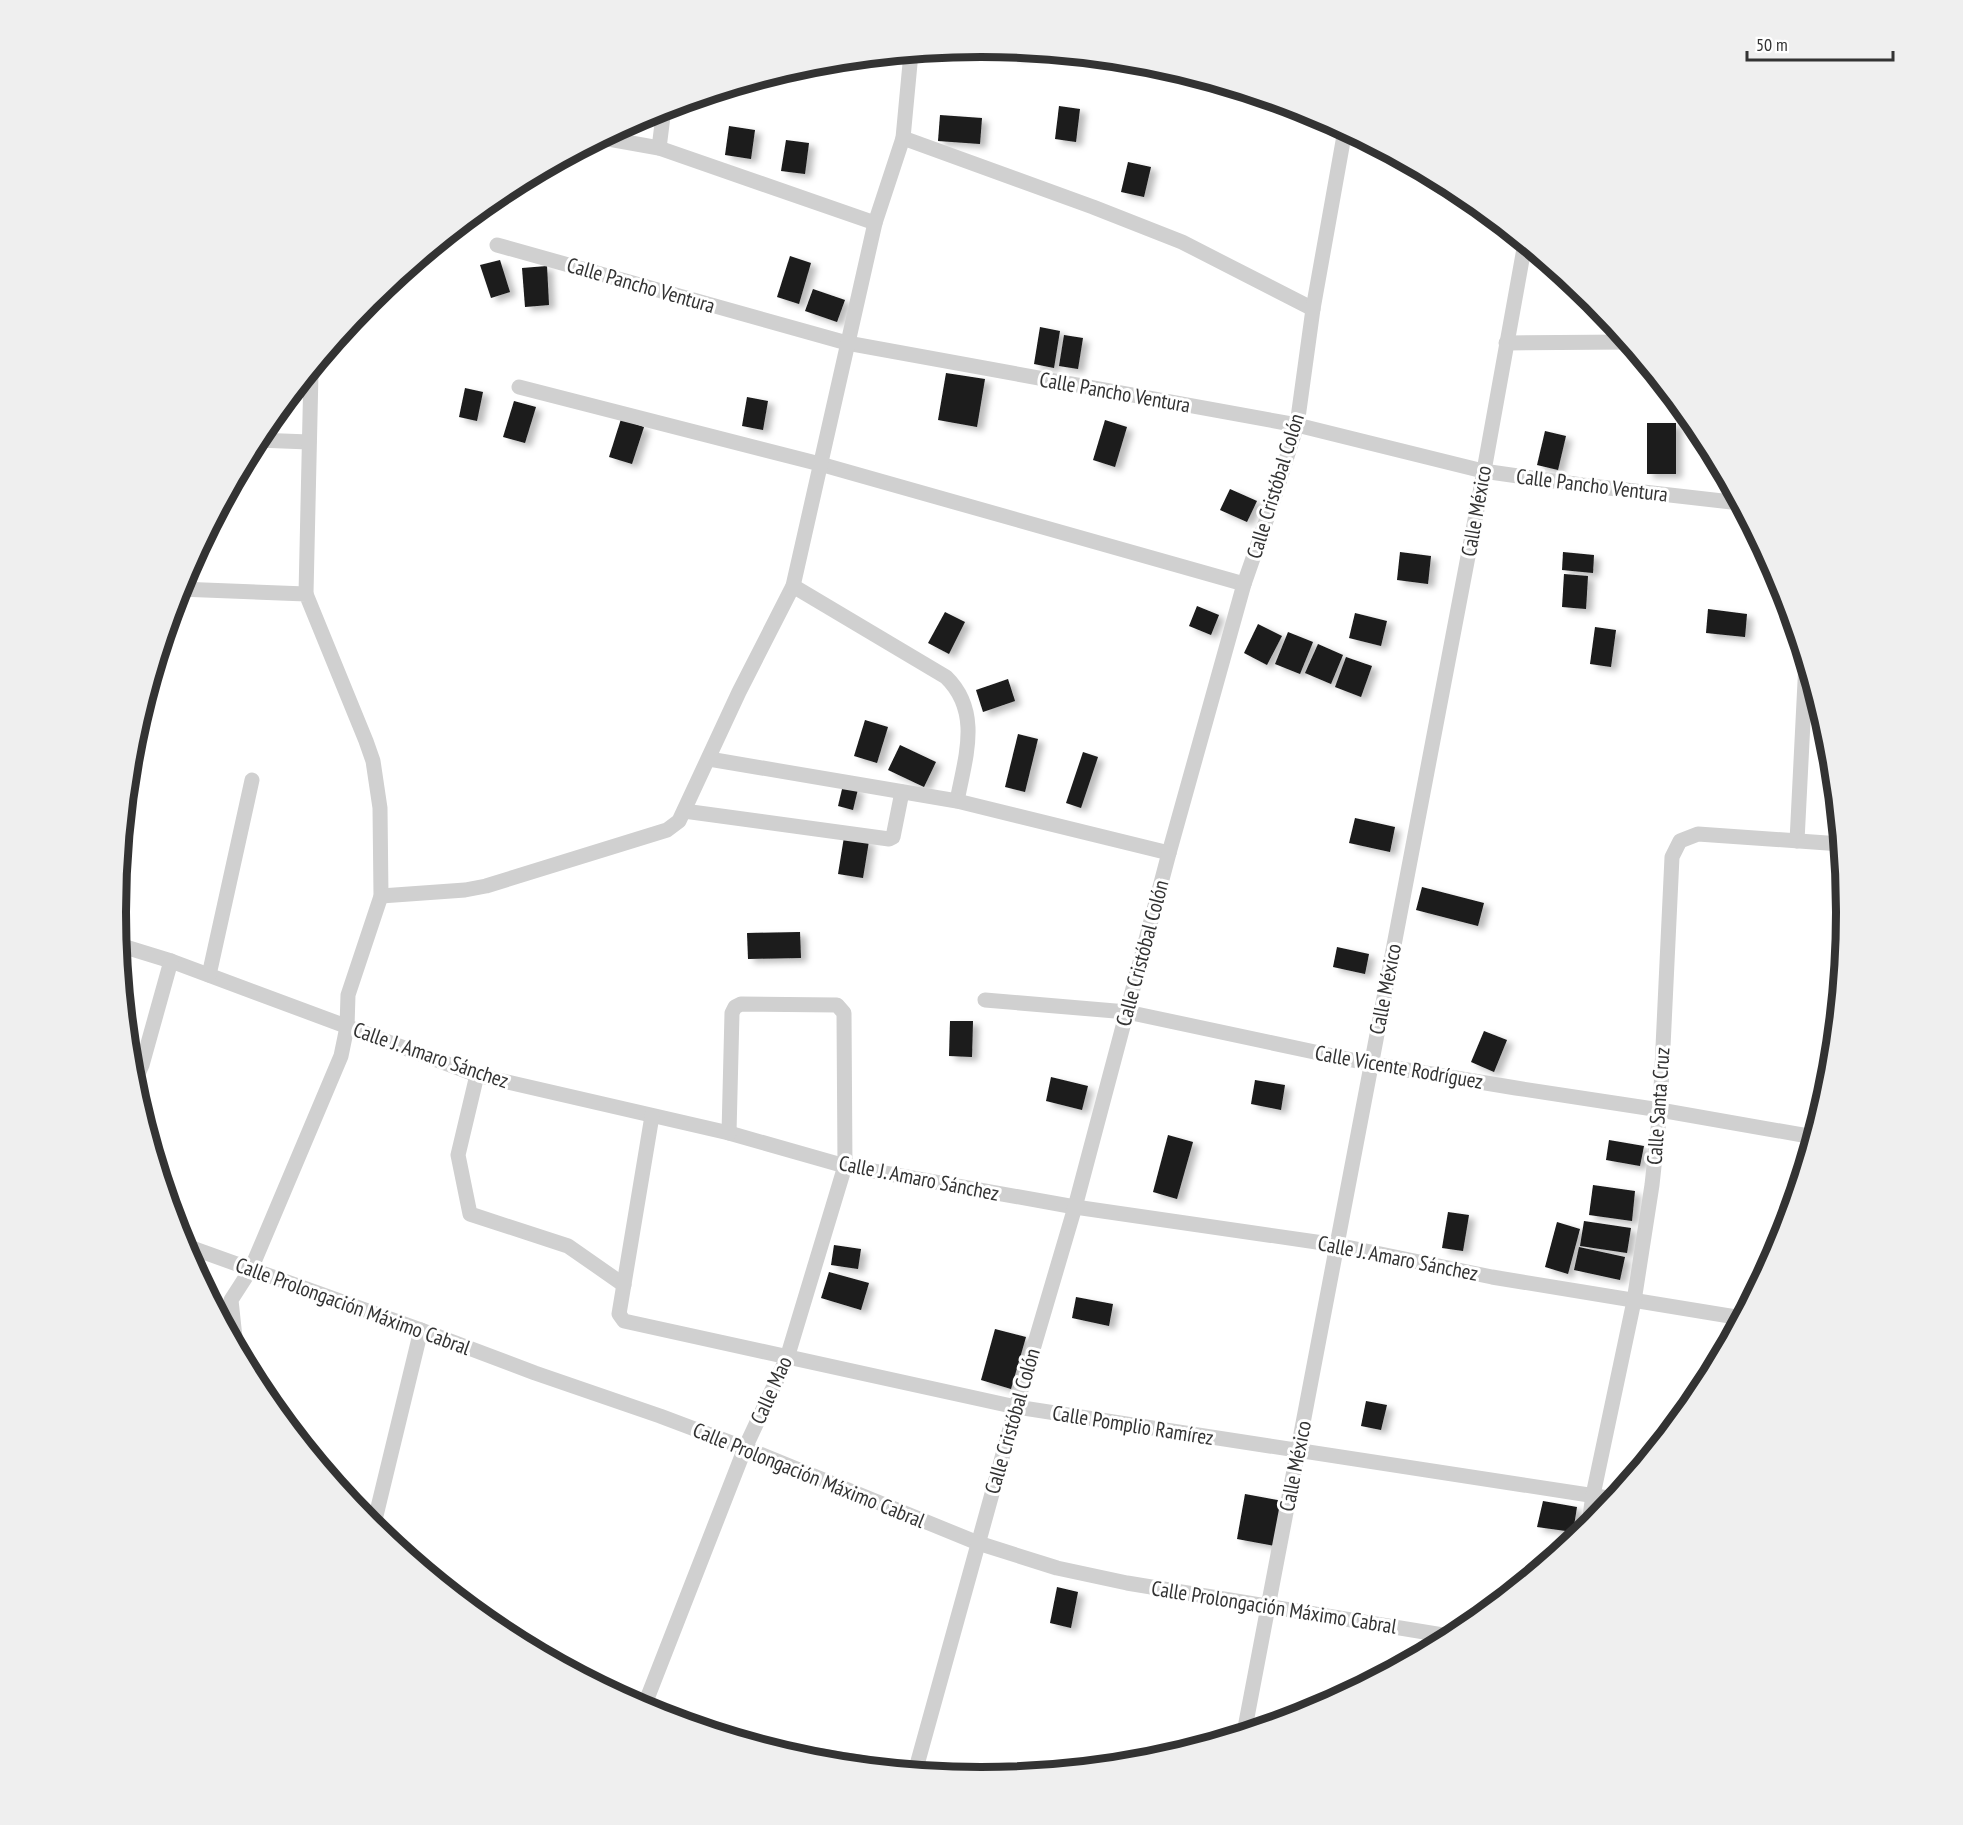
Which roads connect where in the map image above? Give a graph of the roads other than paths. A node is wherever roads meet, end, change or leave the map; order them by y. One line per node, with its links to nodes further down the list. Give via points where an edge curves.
1 (910, 60): 3 (street)
2 (663, 119): 6 (street)
3 (903, 138): 7 (street); 10 (street, via 1182,242)
4 (1344, 138): 10 (street, Calle Cristóbal Colón)
5 (614, 140): 6 (street)
6 (659, 148): 7 (street)
7 (875, 223): 12 (street)
8 (497, 245): 12 (street, Calle Pancho Ventura)
9 (1523, 251): 13 (street, Calle México)
10 (1313, 309): 16 (street, Calle Cristóbal Colón)
11 (1619, 342): 13 (street)
12 (847, 343): 16 (street, Calle Pancho Ventura); 19 (street)
13 (1506, 343): 20 (street, Calle México)
14 (311, 382): 18 (street)
15 (519, 387): 19 (street)
16 (1297, 425): 20 (street, Calle Pancho Ventura); 22 (street, Calle Cristóbal Colón)
17 (268, 440): 18 (street)
18 (309, 442): 25 (street)
19 (820, 464): 22 (street); 23 (street)
20 (1483, 471): 21 (street, Calle Pancho Ventura); 42 (street, Calle México)
21 (1731, 502)
22 (1244, 584): 34 (street, Calle Cristóbal Colón)
23 (793, 586): 27 (street); 30 (street, via 952,683 965,707 969,734)
24 (189, 590): 25 (street)
25 (306, 594): 35 (street, via 373,761 380,808)
26 (1805, 681): 32 (street)
27 (710, 759): 29 (street); 31 (street)
28 (252, 780): 38 (street)
29 (902, 792): 30 (street); 31 (street, via 889,839)
30 (957, 801): 34 (street)
31 (684, 811): 35 (street, via 667,830 486,886)
32 (1797, 841): 33 (street, Calle Santa Cruz); 45 (street, Calle Santa Cruz, via 1698,834 1680,841 1672,857)
33 (1834, 844)
34 (1169, 853): 40 (street, Calle Cristóbal Colón)
35 (381, 896): 41 (street, via 348,995)
36 (127, 948): 37 (street, Calle J. Amaro Sánchez)
37 (171, 961): 38 (street, Calle J. Amaro Sánchez); 43 (street)
38 (209, 975): 41 (street, Calle J. Amaro Sánchez)
39 (985, 1000): 40 (street, Calle Vicente Rodríguez)
40 (1127, 1011): 42 (street, Calle Vicente Rodríguez); 50 (street, Calle Cristóbal Colón)
41 (347, 1027): 44 (street, Calle J. Amaro Sánchez); 53 (street, via 341,1056)
42 (1371, 1064): 45 (street, Calle Vicente Rodríguez); 51 (street, Calle México)
43 (140, 1069)
44 (477, 1076): 46 (street, Calle J. Amaro Sánchez); 54 (street, via 458,1155 470,1214 568,1246)
45 (1660, 1110): 48 (street, Calle Vicente Rodríguez); 55 (street, Calle Santa Cruz)
46 (652, 1116): 47 (street, Calle J. Amaro Sánchez); 54 (street)
47 (729, 1133): 49 (street, Calle J. Amaro Sánchez); 49 (street, Calle Mao, via 735,1007 837,1005 844,1012)
48 (1807, 1136)
49 (845, 1166): 50 (street, Calle J. Amaro Sánchez); 59 (street, Calle Mao)
50 (1075, 1207): 51 (street, Calle J. Amaro Sánchez); 60 (street, Calle Cristóbal Colón)
51 (1337, 1245): 55 (street, Calle J. Amaro Sánchez); 62 (street, Calle México)
52 (195, 1249): 53 (street, Calle Prolongación Máximo Cabral)
53 (251, 1269): 57 (street, via 231,1300); 58 (street, Calle Prolongación Máximo Cabral)
54 (624, 1285): 59 (street, Calle Pomplio Ramírez, via 619,1314 624,1321)
55 (1634, 1301): 56 (street, Calle J. Amaro Sánchez); 63 (street, Calle Santa Cruz)
56 (1735, 1317)
57 (234, 1327)
58 (421, 1330): 61 (street, Calle Prolongación Máximo Cabral); 66 (street)
59 (787, 1358): 60 (street, Calle Pomplio Ramírez); 61 (street, Calle Mao)
60 (1016, 1407): 62 (street, Calle Pomplio Ramírez); 67 (street, Calle Cristóbal Colón)
61 (745, 1448): 67 (street, Calle Prolongación Máximo Cabral); 70 (street, Calle Mao)
62 (1298, 1451): 63 (street, Calle Pomplio Ramírez); 68 (street, Calle México)
63 (1593, 1495): 64 (street, Calle Pomplio Ramírez); 65 (street, Calle Santa Cruz)
64 (1605, 1497)
65 (1591, 1512)
66 (376, 1516)
67 (978, 1543): 68 (street, Calle Prolongación Máximo Cabral, via 1057,1568 1127,1583); 72 (street, Calle Cristóbal Colón)
68 (1269, 1605): 69 (street, Calle Prolongación Máximo Cabral); 71 (street, Calle México)
69 (1440, 1634)
70 (646, 1700)
71 (1246, 1726)
72 (917, 1765)

